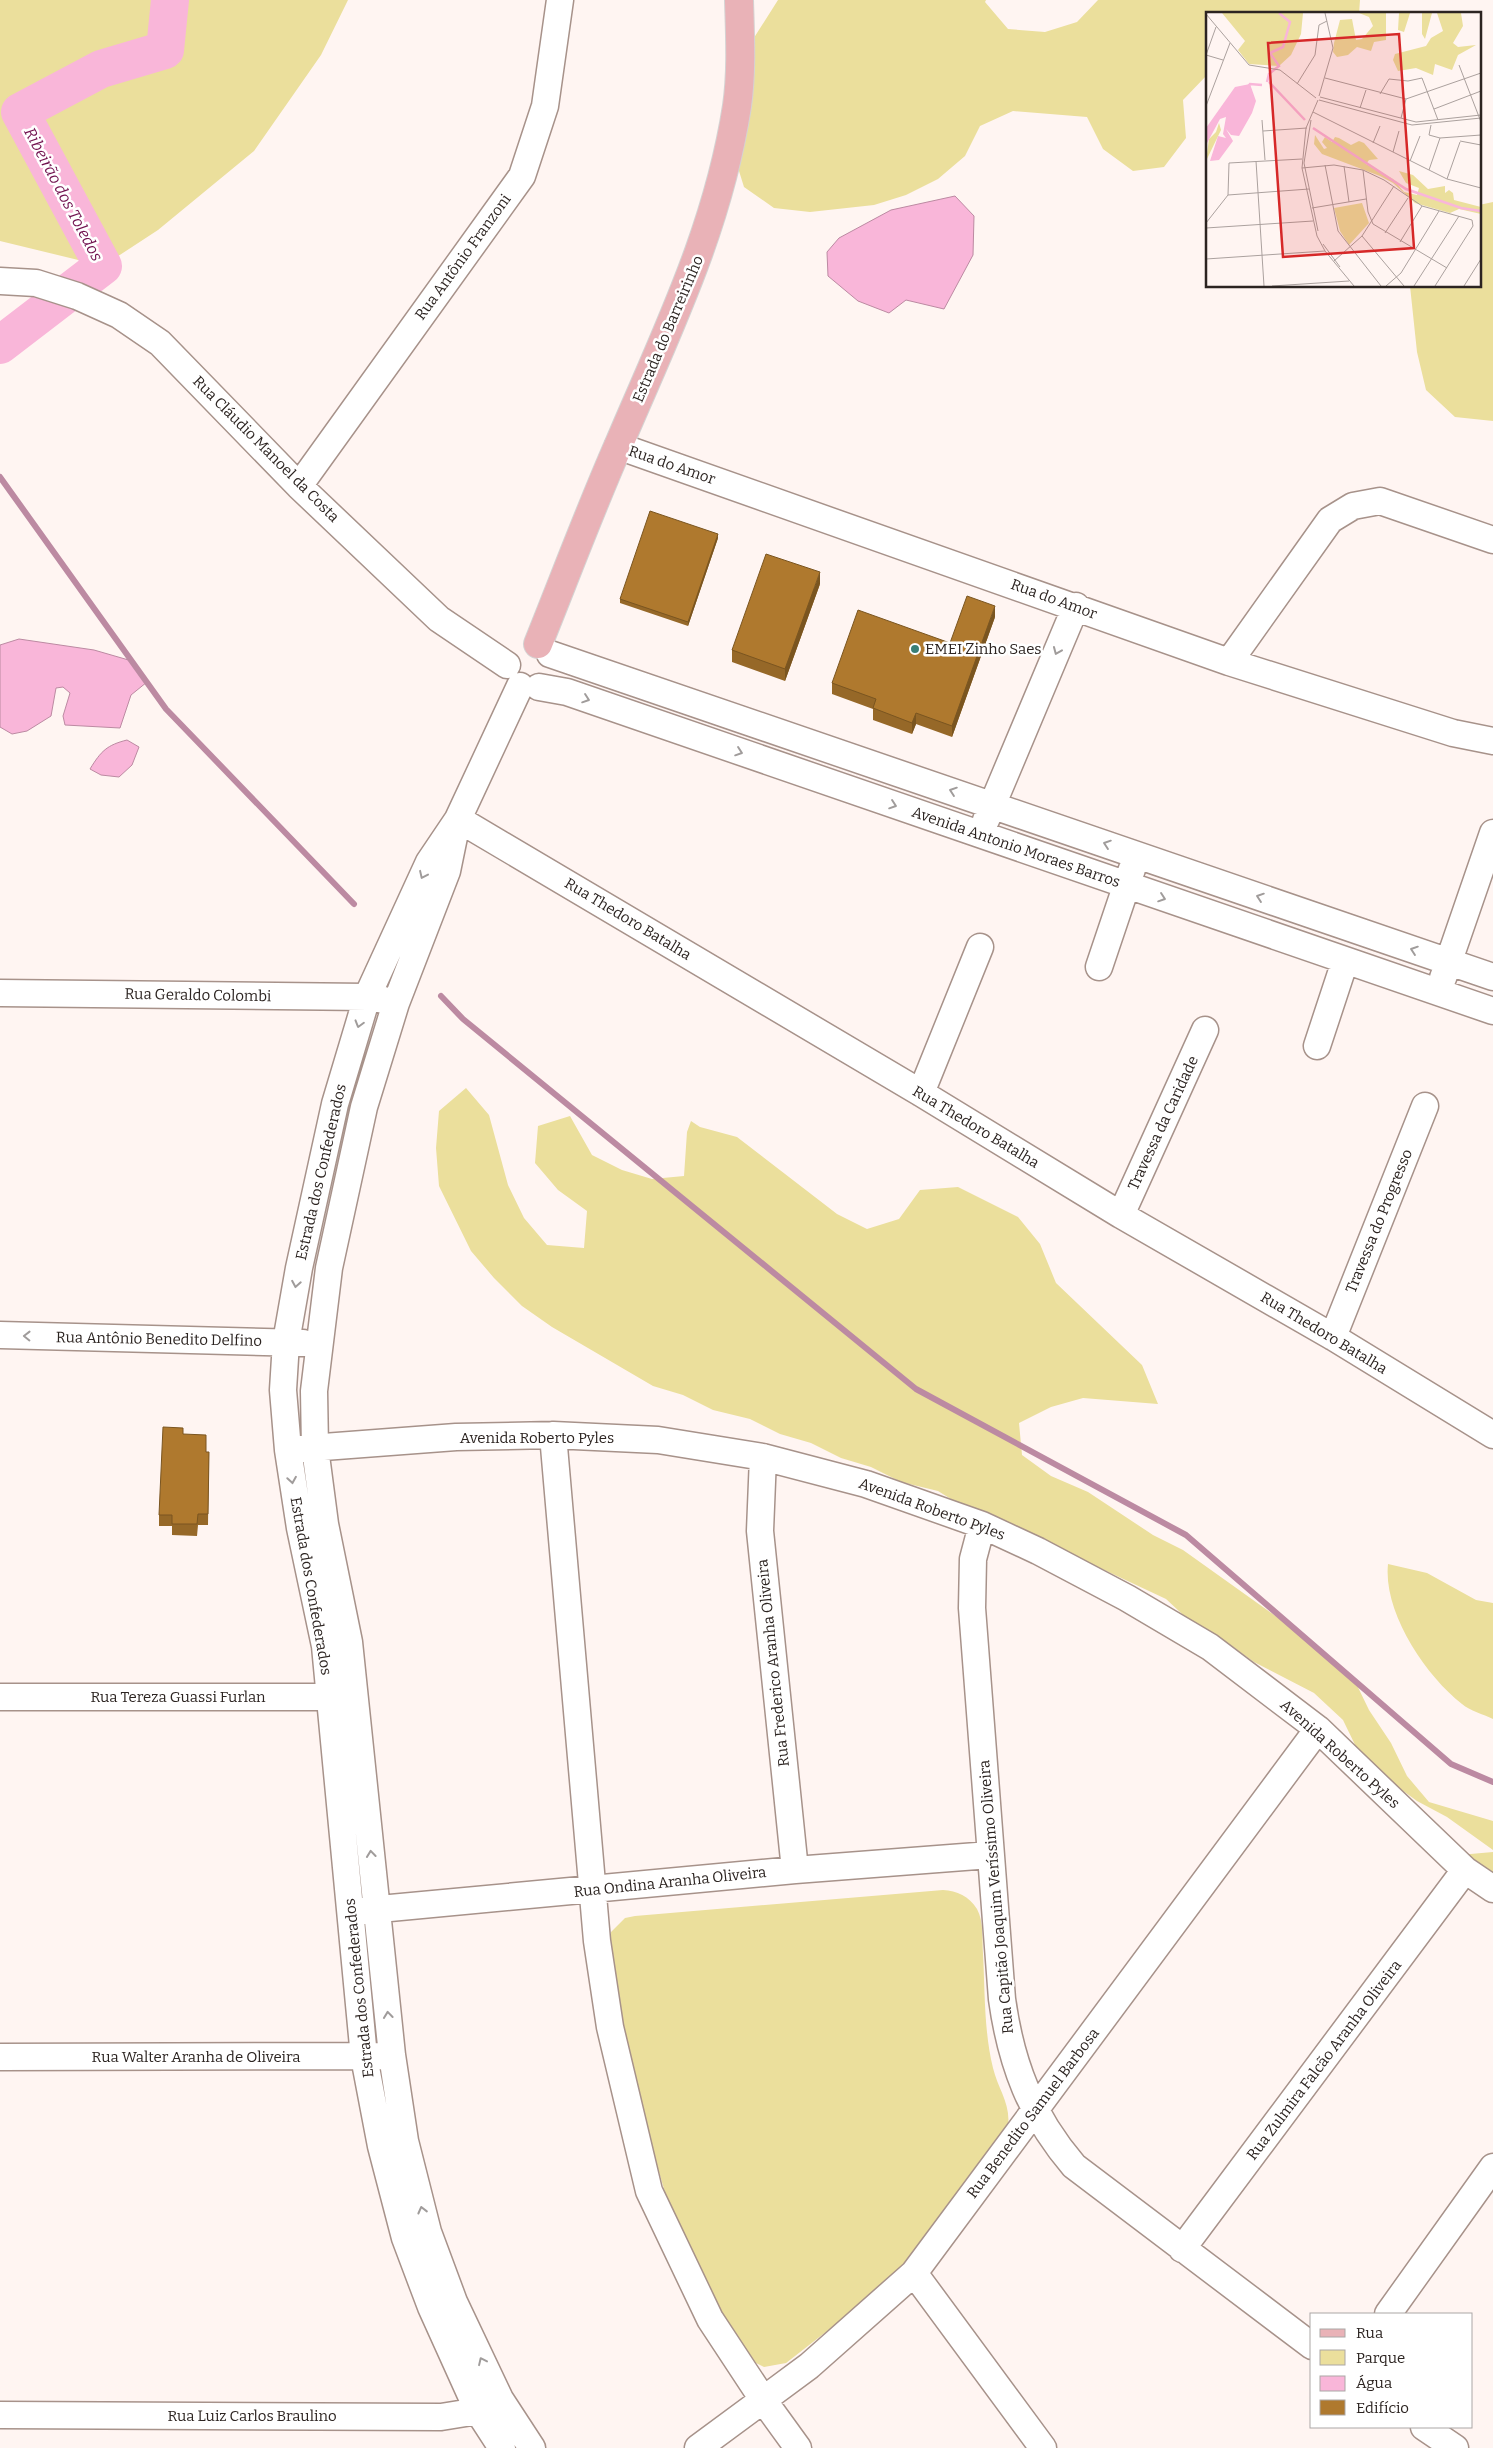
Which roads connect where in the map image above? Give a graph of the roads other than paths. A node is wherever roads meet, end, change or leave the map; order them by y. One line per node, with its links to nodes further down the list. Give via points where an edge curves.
1 (560, 0): 5 (street, Rua Antônio Franzoni, via 545,106 522,176)
2 (739, 0): 4 (main road, Estrada do Barreirinho, via 741,40 737,104 724,170 689,283)
3 (0, 281): 5 (street, Rua Cláudio Manoel da Costa, via 36,283 77,296 119,315 160,343)
4 (618, 446): 7 (street, Rua do Amor); 8 (main road, Estrada do Barreirinho)
5 (300, 486): 10 (street, Rua Cláudio Manoel da Costa, via 438,619)
6 (1493, 540): 9 (street, via 1380,501 1353,506 1330,520)
7 (1076, 606): 9 (street, Rua do Amor); 12 (street, one-way to 12)
8 (544, 649): 10 (street, via 553,662 551,676); 10 (street, via 524,644 512,652); 12 (street, one-way to 8)
9 (1229, 662): 11 (street, Rua do Amor, via 1453,733)
10 (522, 679): 13 (street, Estrada dos Confederados); 15 (street, Avenida Antonio Moraes Barros, one-way to 15)
11 (1493, 741)
12 (992, 804): 15 (street); 16 (street, one-way to 12)
13 (458, 819): 25 (street, Estrada dos Confederados, one-way to 25, via 429,862); 26 (street, Estrada dos Confederados, via 447,871); 30 (street, Rua Thedoro Batalha)
14 (1493, 833): 20 (street)
15 (980, 835): 17 (street, Avenida Antonio Moraes Barros)
16 (1138, 854): 17 (street); 20 (street, one-way to 16)
17 (1126, 886): 19 (street, Avenida Antonio Moraes Barros, one-way to 19); 21 (street)
18 (980, 947): 30 (street)
19 (1346, 961): 24 (street, Avenida Antonio Moraes Barros); 29 (street)
20 (1448, 961): 22 (street); 24 (street)
21 (1098, 967)
22 (1493, 977)
23 (0, 993): 25 (street, Rua Geraldo Colombi)
24 (1438, 993): 27 (street, Avenida Antonio Moraes Barros)
25 (367, 997): 26 (street, Rua Geraldo Colombi); 35 (street, Estrada dos Confederados, one-way to 35, via 335,1104)
26 (396, 1003): 36 (street, Estrada dos Confederados, via 364,1107 329,1268)
27 (1493, 1011)
28 (1205, 1030): 32 (street, Travessa da Caridade)
29 (1317, 1046)
30 (921, 1094): 32 (street, Rua Thedoro Batalha)
31 (1425, 1106): 34 (street, Travessa do Progresso)
32 (1121, 1215): 34 (street, Rua Thedoro Batalha)
33 (0, 1335): 35 (street, Rua Antônio Benedito Delfino, one-way to 33)
34 (1333, 1336): 38 (street, Rua Thedoro Batalha)
35 (286, 1342): 36 (street, Rua Antônio Benedito Delfino); 40 (street, Estrada dos Confederados, via 283,1390)
36 (318, 1344): 39 (street, Estrada dos Confederados, via 314,1392)
37 (553, 1435): 39 (street, Avenida Roberto Pyles, via 456,1437); 41 (street, Avenida Roberto Pyles, via 658,1440); 49 (street)
38 (1493, 1435)
39 (315, 1448): 40 (street, Avenida Roberto Pyles); 44 (street, Estrada dos Confederados, via 325,1524 350,1642)
40 (288, 1450): 44 (street, Estrada dos Confederados, one-way to 44, via 300,1528 325,1646)
41 (763, 1457): 42 (street, Avenida Roberto Pyles, via 866,1484); 47 (street, Rua Frederico Aranha Oliveira, via 760,1531)
42 (982, 1524): 45 (street, Avenida Roberto Pyles, via 1119,1594 1210,1647); 46 (street, Rua Capitão Joaquim Veríssimo Oliveira, via 974,1559 972,1608)
43 (0, 1696): 44 (street, Rua Tereza Guassi Furlan)
44 (343, 1697): 51 (street, Estrada dos Confederados, one-way to 44); 52 (street, Estrada dos Confederados)
45 (1318, 1729): 48 (street, Avenida Roberto Pyles); 56 (street, Rua Benedito Samuel Barbosa)
46 (990, 1855): 47 (street, Rua Ondina Aranha Oliveira); 56 (street, Rua Capitão Joaquim Veríssimo Oliveira, via 1006,2030 1015,2064)
47 (795, 1870): 49 (street, Rua Ondina Aranha Oliveira)
48 (1466, 1870): 50 (street, Avenida Roberto Pyles); 58 (street, Rua Zulmira Falcão Aranha Oliveira)
49 (594, 1889): 51 (street, Rua Ondina Aranha Oliveira); 62 (street, via 597,1941 610,2027 649,2191 710,2319)
50 (1493, 1889)
51 (376, 1909): 52 (street, Rua Ondina Aranha Oliveira); 53 (street, Estrada dos Confederados, one-way to 51)
52 (351, 1912): 55 (street, Estrada dos Confederados)
53 (392, 2056): 55 (street, Rua Walter Aranha de Oliveira); 63 (street, Estrada dos Confederados, one-way to 53, via 428,2232 406,2141)
54 (0, 2057): 55 (street, Rua Walter Aranha de Oliveira)
55 (364, 2057): 63 (street, Estrada dos Confederados, via 381,2146 405,2238 431,2307)
56 (1035, 2112): 58 (street, Rua Capitão Joaquim Veríssimo Oliveira, via 1054,2143 1074,2166); 59 (street, Rua Benedito Samuel Barbosa)
57 (1493, 2167): 60 (street)
58 (1182, 2249): 61 (street, Rua Capitão Joaquim Veríssimo Oliveira)
59 (914, 2273): 62 (street, Rua Benedito Samuel Barbosa, via 809,2366); 70 (street)
60 (1389, 2313)
61 (1310, 2345)
62 (764, 2401): 68 (street, Rua Benedito Samuel Barbosa); 69 (street)
63 (489, 2405): 64 (street, Rua Luiz Carlos Braulino, via 441,2418); 66 (street, Estrada dos Confederados); 67 (street, Estrada dos Confederados)
64 (0, 2415)
65 (1425, 2428): 71 (street)
66 (502, 2448)
67 (532, 2448)
68 (698, 2448)
69 (798, 2448)
70 (1043, 2448)
71 (1455, 2448)

